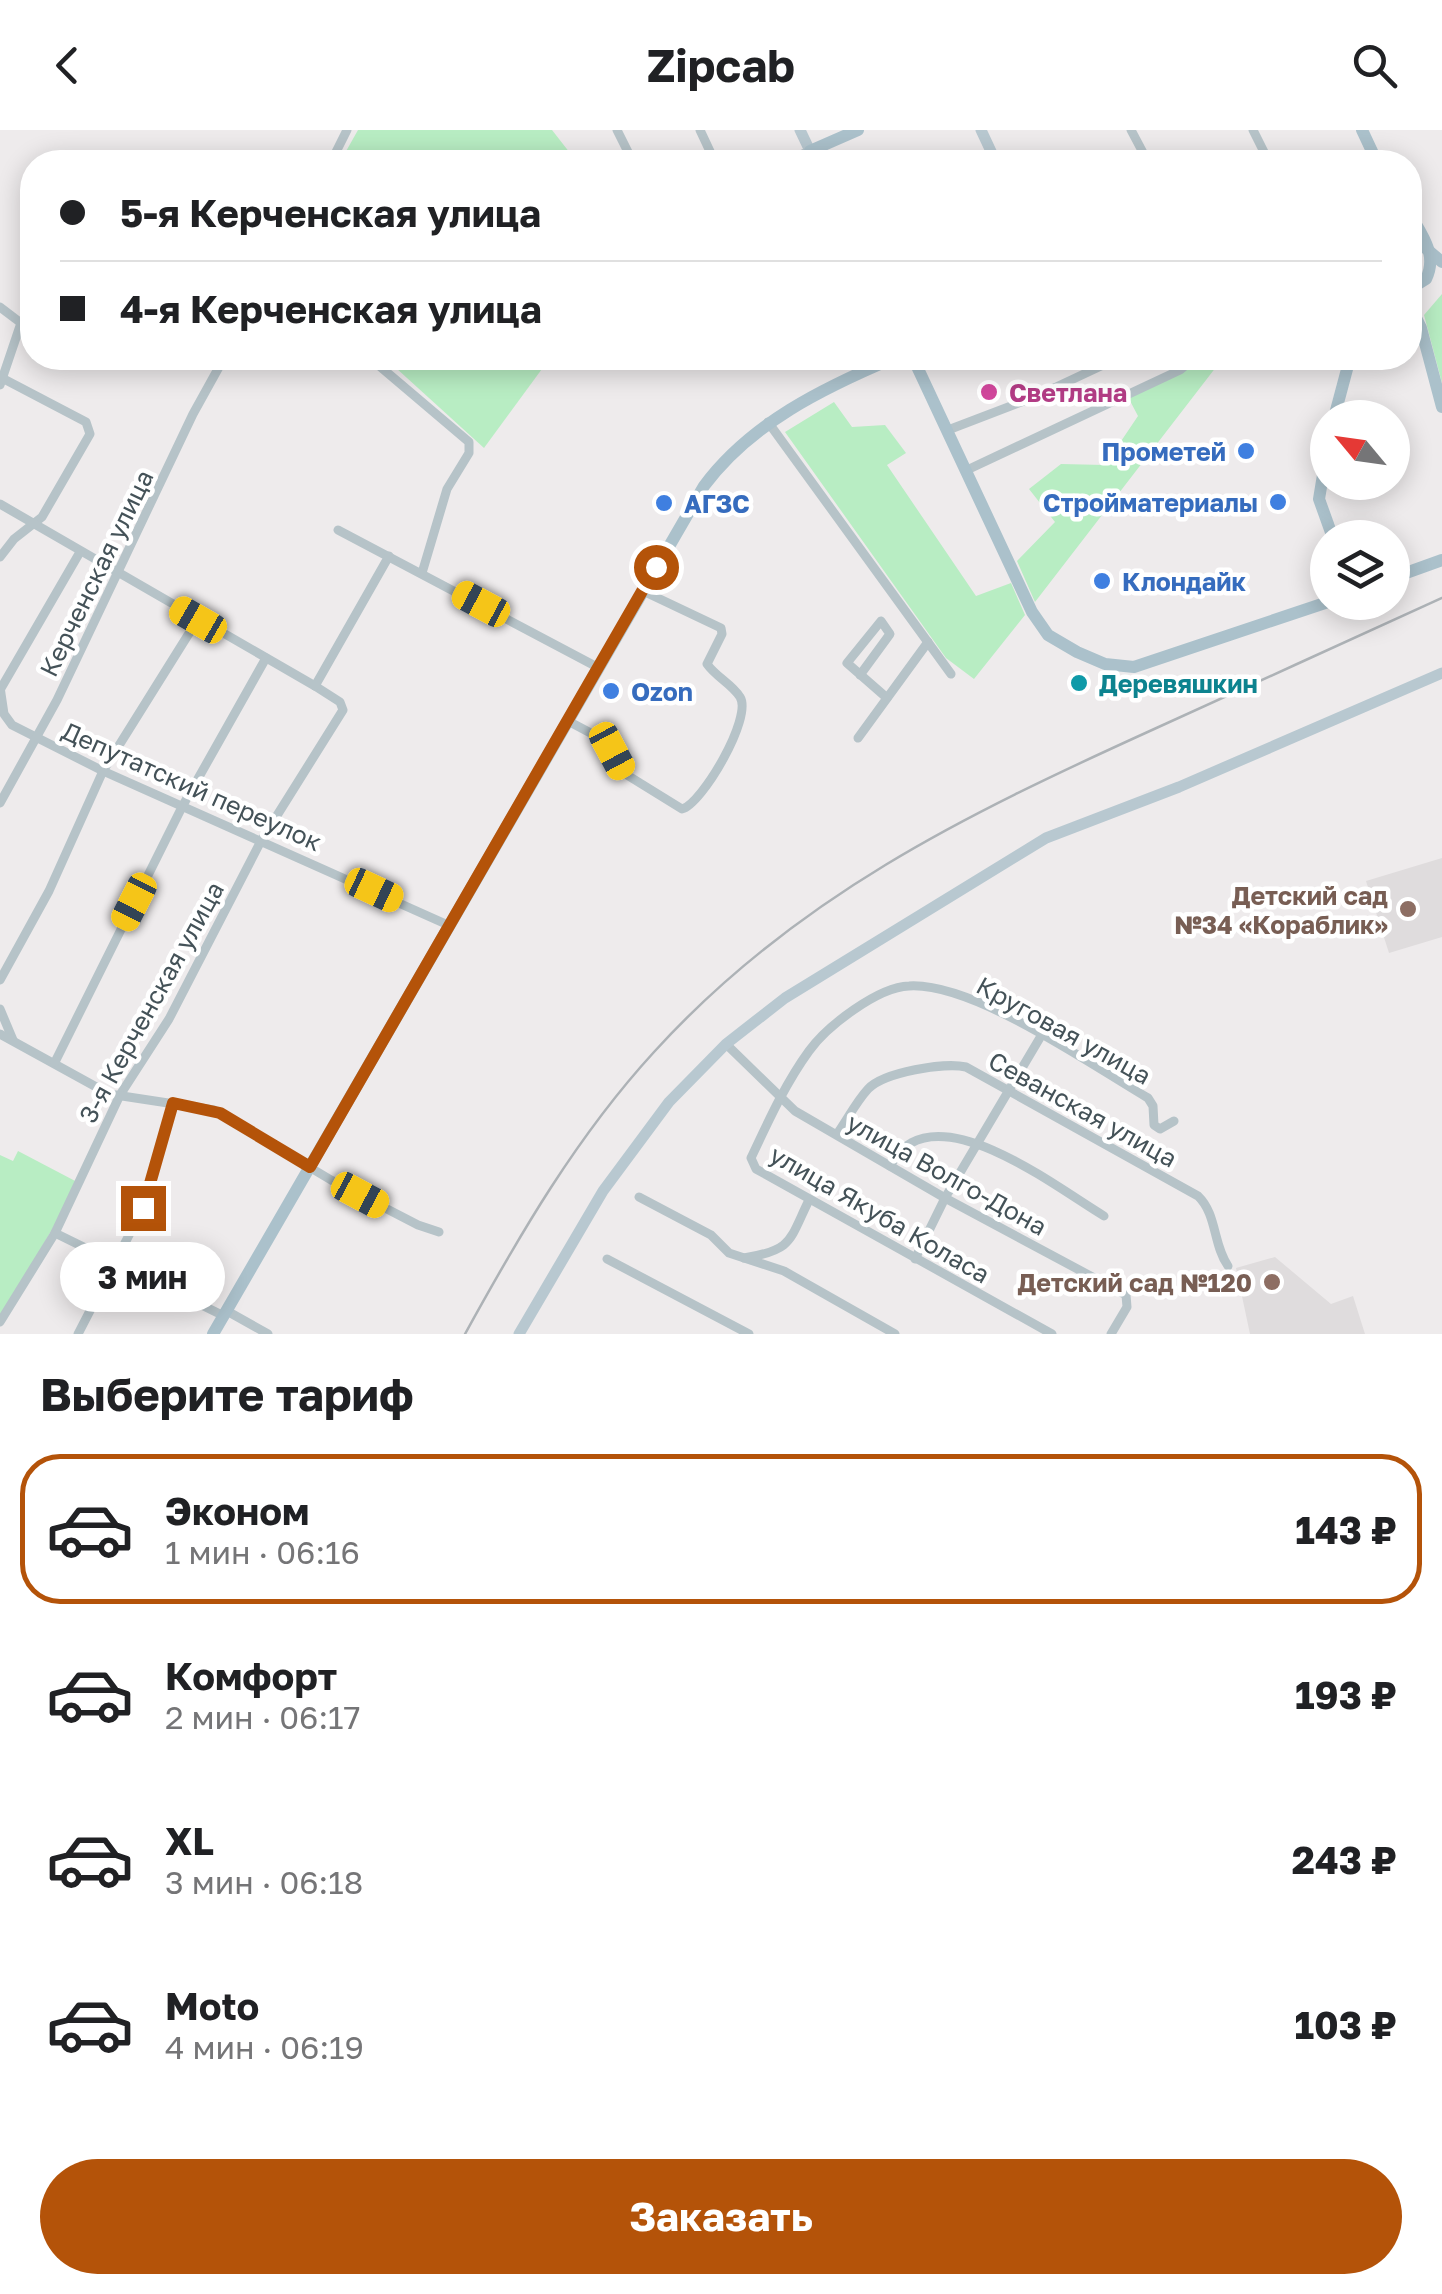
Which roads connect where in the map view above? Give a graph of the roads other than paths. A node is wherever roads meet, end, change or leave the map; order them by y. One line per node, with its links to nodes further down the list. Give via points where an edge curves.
1 (858, 130): 2 (main road)
2 (825, 150)
3 (1422, 237): 5 (main road)
4 (1422, 246): 5 (main road)
5 (1429, 250): 6 (main road); 7 (main road)
6 (1442, 262)
7 (1425, 281): 8 (main road); 9 (main road)
8 (1422, 283)
9 (1422, 294)
10 (20, 334): 19 (street)
11 (1422, 335): 21 (main road)
12 (217, 370): 34 (street, Керченская улица)
13 (384, 370): 33 (street, via 469,442)
14 (870, 370): 22 (main road)
15 (920, 370): 23 (main road)
16 (1092, 370): 23 (street)
17 (1180, 370): 24 (street)
18 (1347, 370): 20 (main road)
19 (1, 380): 26 (street, via 86,422 90,430)
20 (1339, 400)
21 (1442, 408)
22 (768, 422): 35 (main road, via 720,464); 38 (street)
23 (948, 430): 24 (main road)
24 (967, 470): 36 (main road, via 1032,612 1048,634 1096,661 1134,667)
25 (0, 504): 26 (street)
26 (34, 525): 28 (street); 30 (street)
27 (338, 530): 29 (street)
28 (80, 552): 34 (street); 45 (street)
29 (389, 556): 33 (street); 44 (street)
30 (0, 557)
31 (1442, 560): 32 (main road)
32 (1410, 570)
33 (422, 573): 40 (street)
34 (118, 574): 37 (street); 48 (street, Керченская улица)
35 (643, 591): 40 (main road); 47 (street, via 721,628 707,664 744,709 719,765 694,803 682,809 627,775 600,738)
36 (1310, 608)
37 (198, 620): 39 (street); 50 (street)
38 (928, 642): 42 (street); 46 (street)
39 (266, 658): 44 (street); 52 (street)
40 (598, 668): 47 (main road)
41 (1442, 673): 60 (street, via 1046,838 785,998)
42 (951, 674)
43 (860, 675): 43 (street, via 847,664 881,620 890,634); 46 (street)
44 (315, 686): 53 (street, 3-я Керченская улица, via 343,705 341,714)
45 (0, 688): 48 (street, Депутатский переулок, via 7,721)
46 (887, 698): 49 (street)
47 (568, 721): 54 (main road)
48 (35, 736): 50 (street, Депутатский переулок); 51 (street, Керченская улица)
49 (858, 738)
50 (103, 772): 52 (street, Депутатский переулок); 55 (street)
51 (0, 804)
52 (182, 807): 53 (street, Депутатский переулок); 61 (street)
53 (261, 841): 54 (street, Депутатский переулок); 63 (street, 3-я Керченская улица, via 169,1018)
54 (448, 924): 70 (main road)
55 (0, 980)
56 (0, 1009): 59 (street)
57 (0, 1034): 59 (street)
58 (1041, 1036): 62 (street); 64 (street, Круговая улица, via 972,998 898,987 846,1016 810,1048); 66 (street, Круговая улица, via 1148,1098 1160,1129)
59 (14, 1042): 61 (street)
60 (726, 1044): 64 (street, улица Волго-Дона); 87 (street, via 669,1102 603,1191)
61 (55, 1062): 63 (street)
62 (1010, 1092): 67 (street, Севанская улица, via 966,1067 936,1065 872,1085); 68 (street); 81 (street, Севанская улица, via 1198,1196)
63 (120, 1095): 65 (street); 76 (street, 3-я Керченская улица)
64 (780, 1098): 67 (street, улица Волго-Дона); 73 (street, улица Якуба Коласа, via 752,1164)
65 (173, 1103): 70 (street, via 220,1113); 80 (street, via 143,1208)
66 (1174, 1120)
67 (837, 1134): 69 (street, улица Волго-Дона)
68 (976, 1146): 69 (street, via 948,1136 918,1140); 72 (street); 74 (street)
69 (890, 1166): 72 (street, улица Волго-Дона)
70 (310, 1167): 75 (street); 82 (main road)
71 (639, 1197): 77 (street)
72 (945, 1198): 78 (street); 91 (street, улица Волго-Дона, via 1126,1295 1127,1307)
73 (810, 1200): 77 (street, via 780,1250); 78 (street, улица Якуба Коласа)
74 (1104, 1216)
75 (439, 1232)
76 (55, 1233): 80 (street); 83 (street, 3-я Керченская улица)
77 (741, 1258): 89 (street, via 784,1271)
78 (916, 1259): 90 (street, улица Якуба Коласа)
79 (607, 1260): 88 (street)
80 (116, 1264): 82 (street); 84 (street)
81 (1228, 1266)
82 (225, 1313): 85 (main road); 86 (street)
83 (0, 1322)
84 (78, 1334)
85 (213, 1334)
86 (268, 1334)
87 (519, 1334)
88 (749, 1334)
89 (895, 1334)
90 (1052, 1334)
91 (1111, 1334)

